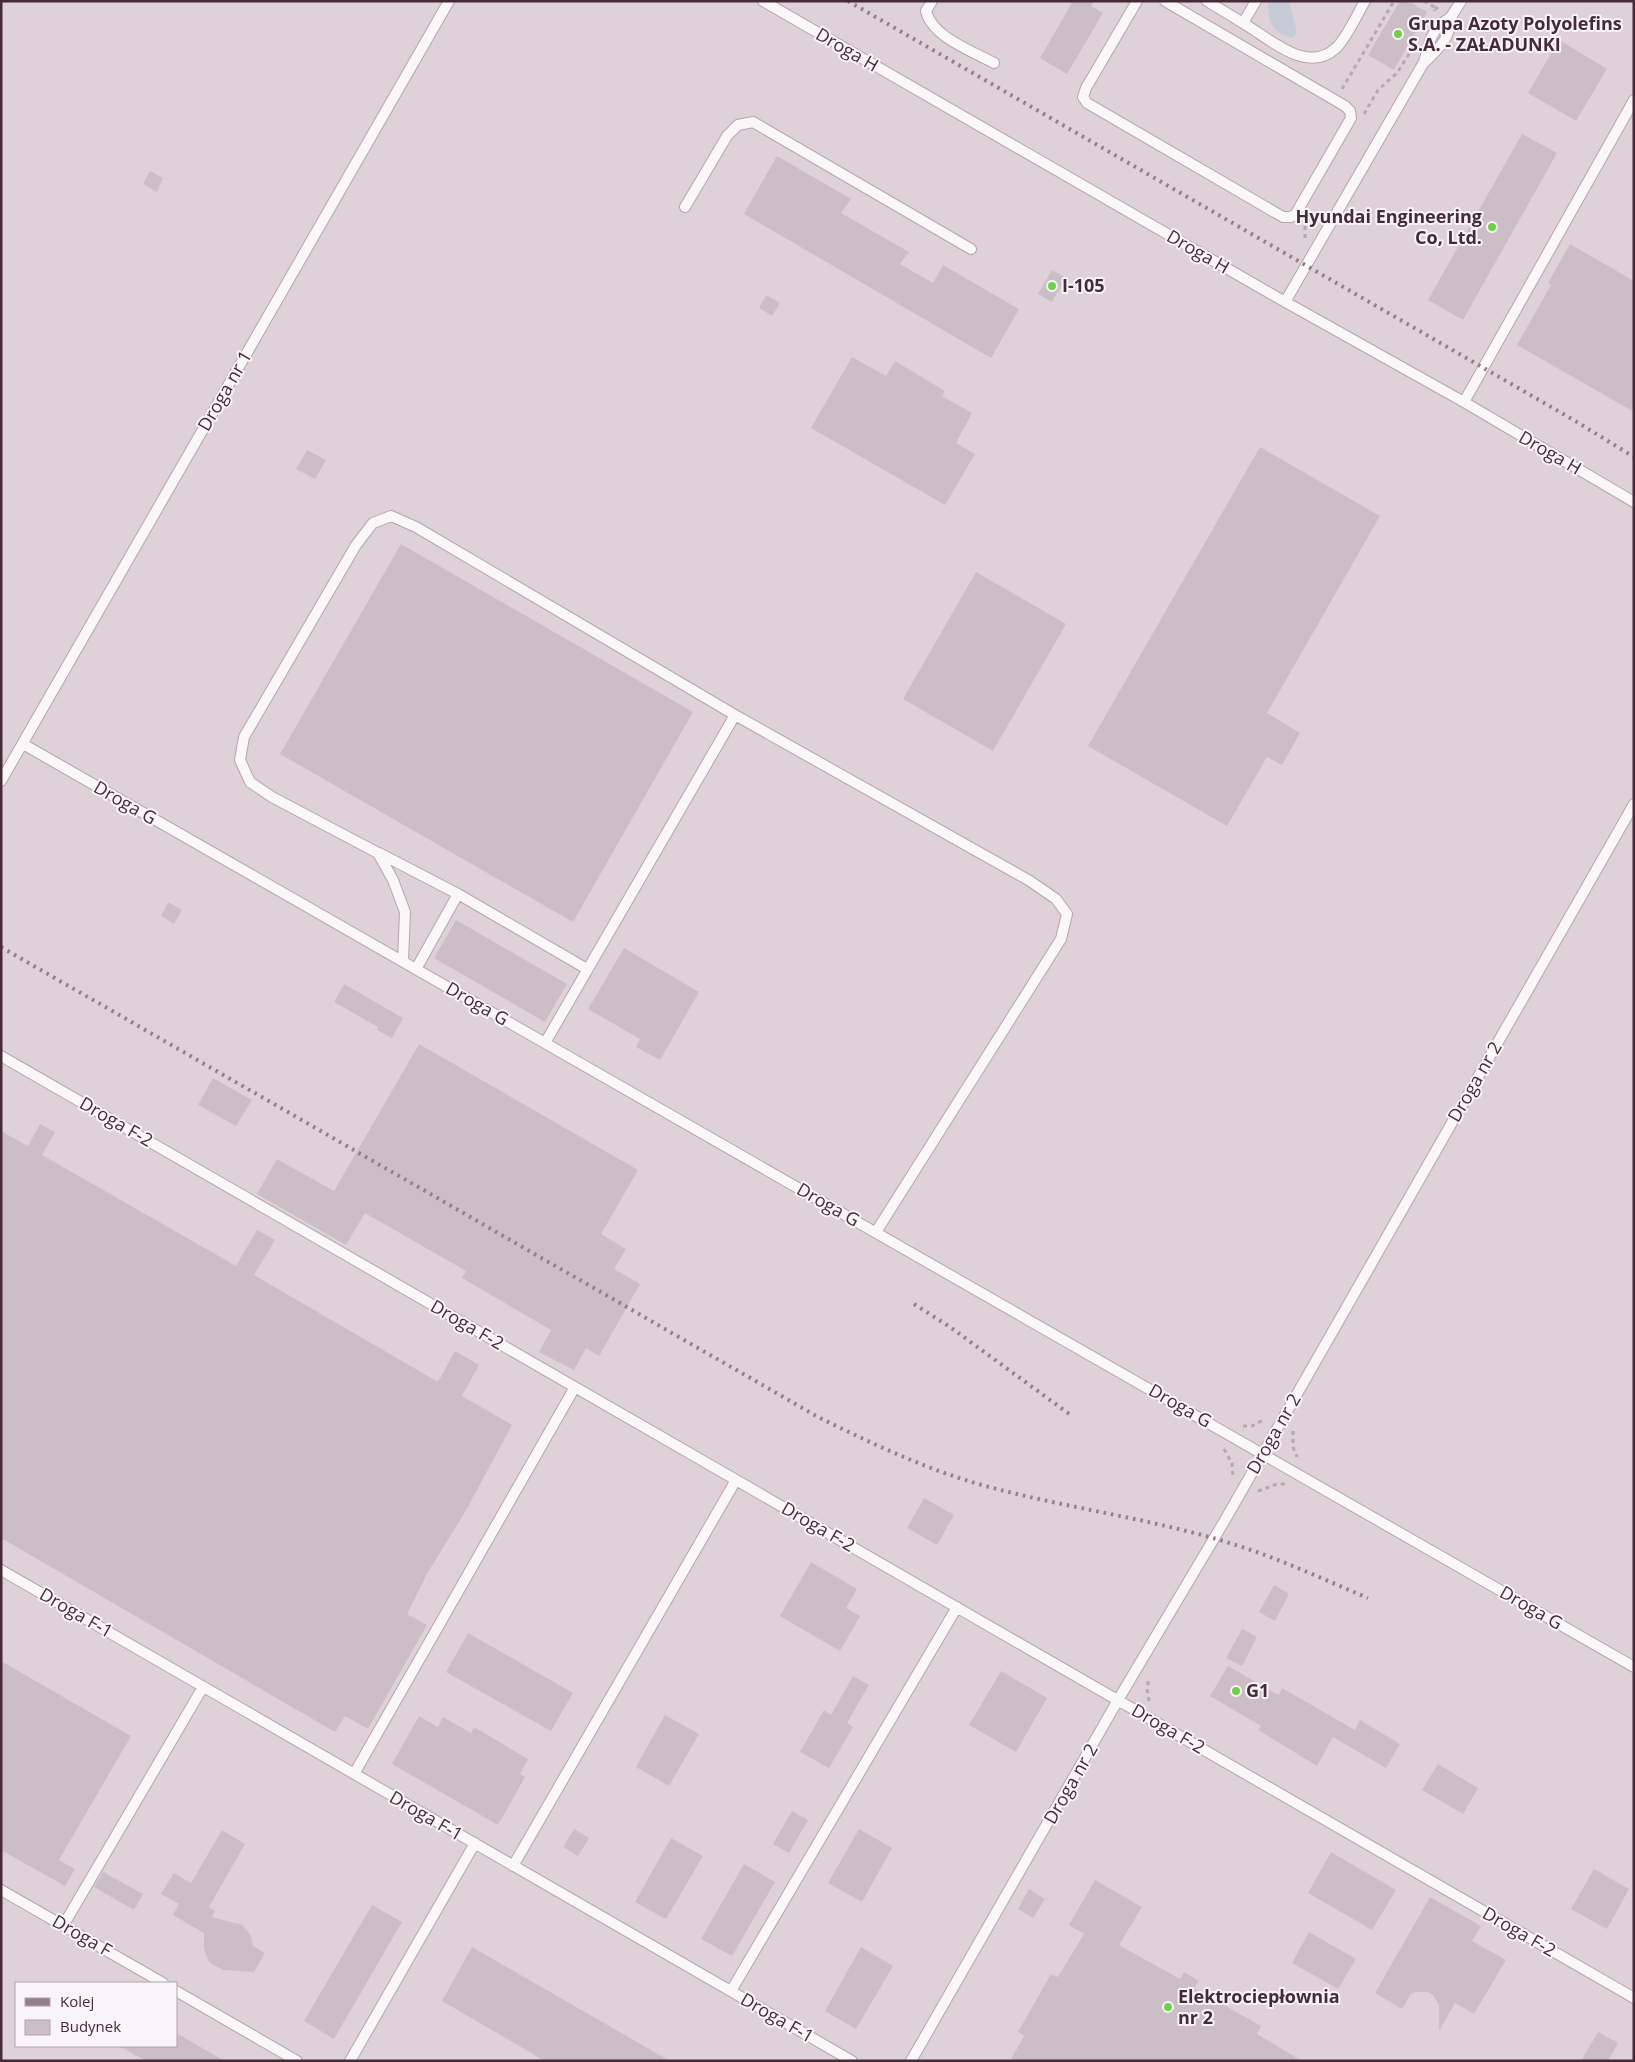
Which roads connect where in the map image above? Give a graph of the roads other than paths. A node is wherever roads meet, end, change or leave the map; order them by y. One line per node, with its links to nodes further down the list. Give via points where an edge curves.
1 (449, 1): 19 (lane, Droga nr 1)
2 (763, 1): 15 (lane, Droga H)
3 (932, 1): 11 (lane, via 926,10 928,20 938,32)
4 (1137, 1): 5 (lane, via 1086,88 1083,97 1087,103 1283,216 1290,217 1351,118 1350,111)
5 (1165, 1)
6 (1207, 1): 10 (lane)
7 (1256, 1): 10 (lane)
8 (1365, 1): 10 (lane, via 1338,47 1324,57 1310,60 1297,56)
9 (1460, 1): 15 (lane, via 1451,17 1450,32 1444,44 1424,62)
10 (1243, 22)
11 (994, 64)
12 (1634, 100): 16 (lane)
13 (685, 207): 14 (lane, via 727,136 738,125 753,122)
14 (971, 249)
15 (1285, 302): 16 (lane, Droga H)
16 (1464, 402): 17 (lane, Droga H)
17 (1634, 502)
18 (735, 715): 22 (lane, via 424,532 391,516 373,523 356,545 244,737 240,760 250,782 272,797); 26 (lane); 29 (lane, via 1030,881 1056,899 1067,914 1061,939)
19 (23, 744): 20 (lane, Droga nr 1); 24 (lane, Droga G)
20 (1, 781)
21 (1634, 804): 31 (lane, Droga nr 2)
22 (378, 853): 23 (lane); 24 (lane, via 405,912)
23 (458, 894): 25 (lane); 26 (lane)
24 (403, 961): 25 (lane, Droga G)
25 (416, 969): 27 (lane, Droga G)
26 (587, 969): 27 (lane)
27 (545, 1043): 29 (lane, Droga G)
28 (1, 1056): 30 (lane, Droga F-2)
29 (876, 1232): 31 (lane, Droga G)
30 (575, 1387): 32 (lane, Droga F-2); 38 (lane)
31 (1263, 1454): 35 (lane, Droga G); 37 (lane, Droga nr 2)
32 (736, 1480): 34 (lane, Droga F-2); 40 (lane)
33 (1, 1570): 36 (lane, Droga F-1)
34 (957, 1607): 37 (lane, Droga F-2); 44 (lane)
35 (1634, 1667)
36 (203, 1687): 38 (lane, Droga F-1); 42 (lane)
37 (1118, 1700): 46 (lane, Droga F-2); 50 (lane, Droga nr 2)
38 (354, 1774): 39 (lane, Droga F-1)
39 (475, 1843): 40 (lane, Droga F-1); 48 (lane)
40 (513, 1866): 44 (lane, Droga F-1)
41 (1, 1890): 42 (lane, Droga F)
42 (63, 1926): 43 (lane, Droga F)
43 (161, 1982)
44 (731, 1991): 49 (lane, Droga F-1)
45 (178, 1992): 47 (lane)
46 (1634, 1998)
47 (298, 2061)
48 (350, 2061)
49 (852, 2061)
50 (911, 2061)

